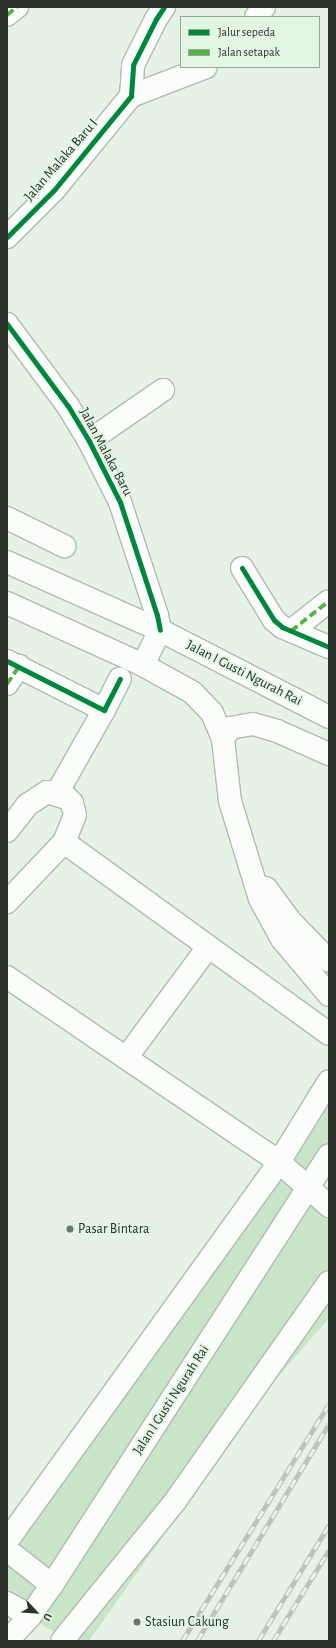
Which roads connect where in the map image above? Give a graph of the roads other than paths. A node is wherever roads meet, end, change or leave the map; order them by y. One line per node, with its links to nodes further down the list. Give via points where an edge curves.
1 (17, 7): 4 (main road)
2 (164, 7): 7 (main road, via 133,65)
3 (264, 7): 5 (main road)
4 (7, 15)
5 (257, 16)
6 (203, 68): 7 (main road, Jalan Malaka Baru I)
7 (131, 96): 8 (main road, Jalan Malaka Baru I, via 54,190)
8 (7, 238)
9 (7, 324): 11 (main road, Jalan Malaka Baru, via 68,406)
10 (164, 390): 11 (main road)
11 (89, 441): 18 (main road, Jalan Malaka Baru, via 120,502 158,615)
12 (7, 518): 13 (main road)
13 (64, 546)
14 (7, 562): 18 (main road, Jalan I Gusti Ngurah Rai)
15 (242, 568): 19 (main road, via 274,620)
16 (329, 601): 19 (main road)
17 (7, 603): 22 (main road)
18 (160, 630): 22 (main road); 26 (main road, Jalan I Gusti Ngurah Rai)
19 (291, 631): 20 (main road)
20 (329, 647)
21 (13, 664): 24 (main road); 25 (main road)
22 (143, 665): 27 (main road, via 183,685 201,699 212,713)
23 (120, 679): 25 (main road)
24 (7, 684)
25 (104, 710): 29 (main road)
26 (329, 717)
27 (223, 739): 28 (main road, via 230,728 253,724 277,731); 30 (main road, via 226,781)
28 (329, 754)
29 (57, 793): 31 (main road, via 47,792 35,797); 32 (main road, via 68,798 75,815)
30 (234, 818): 35 (main road, via 267,889 291,922); 37 (main road, via 253,880 270,920 296,957)
31 (7, 831)
32 (64, 842): 33 (main road); 34 (main road)
33 (7, 902)
34 (208, 947): 38 (main road); 39 (main road)
35 (329, 961)
36 (7, 977): 39 (main road)
37 (329, 995)
38 (329, 1034)
39 (126, 1058): 42 (main road)
40 (329, 1081): 42 (main road)
41 (329, 1155): 43 (main road, Jalan I Gusti Ngurah Rai)
42 (280, 1162): 43 (main road); 46 (main road)
43 (308, 1186): 44 (main road); 48 (main road, Jalan I Gusti Ngurah Rai)
44 (329, 1206)
45 (329, 1282): 52 (main road, via 180,1494)
46 (7, 1541)
47 (7, 1550): 48 (main road)
48 (52, 1585): 50 (main road, Jalan I Gusti Ngurah Rai)
49 (7, 1603): 50 (main road)
50 (30, 1616): 51 (main road, Jalan I Gusti Ngurah Rai)
51 (7, 1641)
52 (62, 1641)

